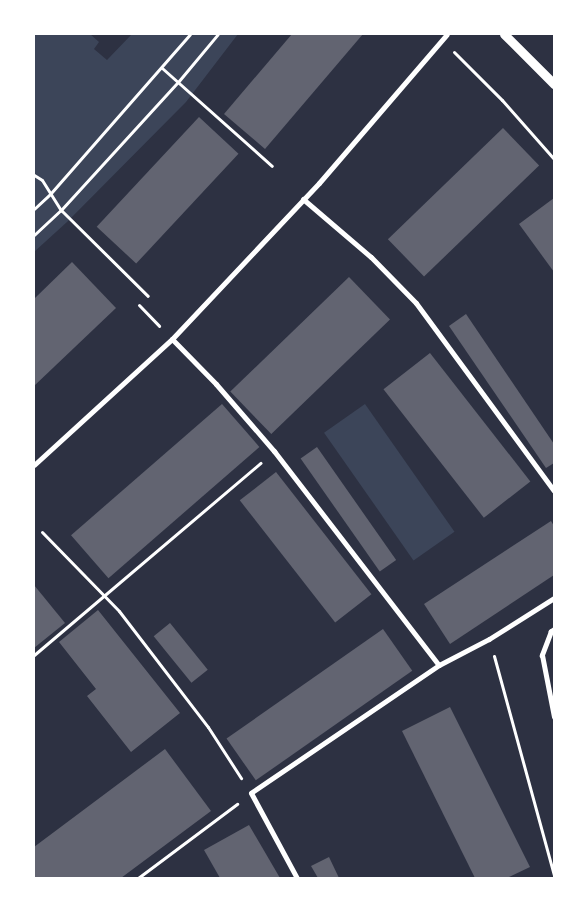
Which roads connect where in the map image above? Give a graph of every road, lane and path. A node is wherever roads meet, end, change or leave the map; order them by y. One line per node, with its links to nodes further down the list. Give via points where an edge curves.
1 (190, 34): 6 (path)
2 (218, 34): 7 (path)
3 (447, 34): 5 (street)
4 (504, 34): 8 (street)
5 (442, 40): 9 (path); 13 (street)
6 (162, 68): 7 (path); 12 (path)
7 (178, 82): 10 (path); 15 (path)
8 (554, 84)
9 (554, 158)
10 (272, 166)
11 (34, 175): 12 (path, via 42,180)
12 (51, 194): 14 (path); 15 (path)
13 (303, 199): 19 (street); 22 (street, via 371,257 416,303)
14 (34, 209)
15 (62, 210): 16 (path); 17 (path)
16 (34, 235)
17 (148, 296)
18 (139, 305): 19 (path)
19 (172, 339): 20 (street); 21 (street)
20 (274, 451): 24 (path); 29 (street)
21 (34, 465)
22 (554, 491)
23 (42, 532): 24 (path)
24 (104, 597): 28 (path); 31 (path, via 119,611 208,727)
25 (554, 598): 27 (street)
26 (554, 629): 30 (street, via 542,655)
27 (489, 639): 29 (street); 32 (path)
28 (34, 655)
29 (439, 665): 31 (street)
30 (554, 717)
31 (251, 793): 33 (path); 34 (street)
32 (554, 876)
33 (138, 878)
34 (297, 878)

